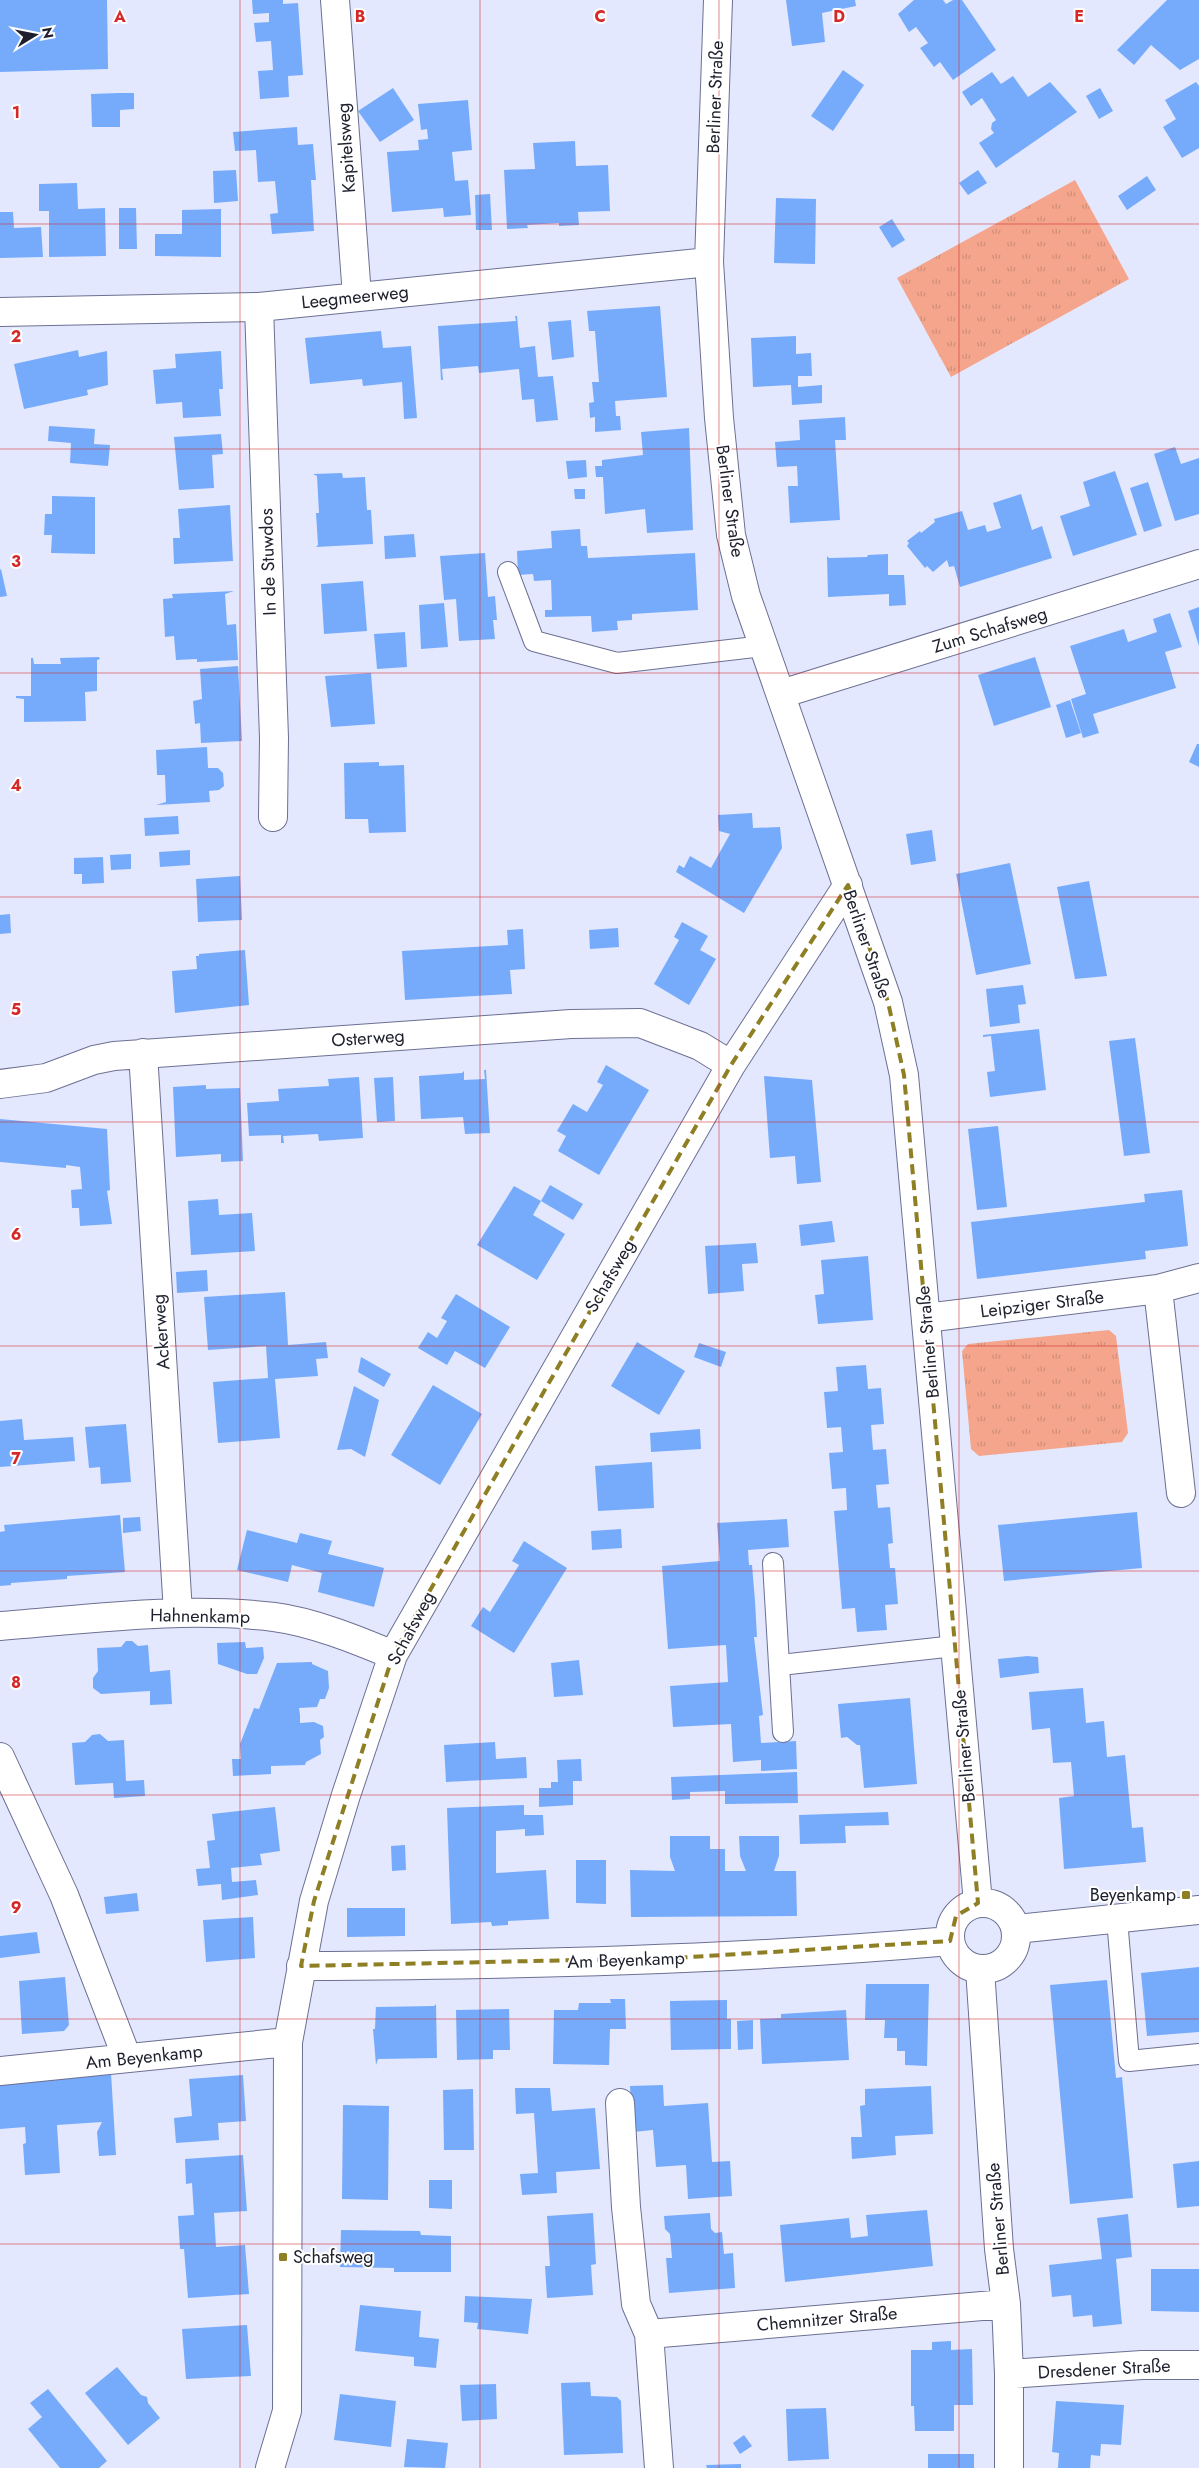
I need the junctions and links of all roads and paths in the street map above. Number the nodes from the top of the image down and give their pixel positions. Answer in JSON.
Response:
{"nodes":[{"id":1,"x":335,"y":0,"type":"edge"},
{"id":2,"x":718,"y":0,"type":"edge"},
{"id":3,"x":709,"y":262,"type":"junction"},
{"id":4,"x":357,"y":296,"type":"junction"},
{"id":5,"x":258,"y":307,"type":"junction"},
{"id":6,"x":0,"y":312,"type":"edge"},
{"id":7,"x":1199,"y":564,"type":"edge"},
{"id":8,"x":508,"y":572,"type":"dead end"},
{"id":9,"x":764,"y":646,"type":"junction"},
{"id":10,"x":781,"y":694,"type":"junction"},
{"id":11,"x":273,"y":817,"type":"dead end"},
{"id":12,"x":848,"y":885,"type":"junction"},
{"id":13,"x":143,"y":1053,"type":"junction"},
{"id":14,"x":731,"y":1065,"type":"junction"},
{"id":15,"x":0,"y":1084,"type":"edge"},
{"id":16,"x":1199,"y":1278,"type":"edge"},
{"id":17,"x":1158,"y":1289,"type":"junction"},
{"id":18,"x":926,"y":1318,"type":"junction"},
{"id":19,"x":1181,"y":1493,"type":"dead end"},
{"id":20,"x":773,"y":1563,"type":"dead end"},
{"id":21,"x":178,"y":1612,"type":"junction"},
{"id":22,"x":0,"y":1626,"type":"edge"},
{"id":23,"x":955,"y":1646,"type":"junction"},
{"id":24,"x":393,"y":1655,"type":"junction"},
{"id":25,"x":780,"y":1665,"type":"junction"},
{"id":26,"x":783,"y":1732,"type":"dead end"},
{"id":27,"x":0,"y":1757,"type":"edge"},
{"id":28,"x":978,"y":1902,"type":"junction"},
{"id":29,"x":1199,"y":1910,"type":"edge"},
{"id":30,"x":1117,"y":1919,"type":"junction"},
{"id":31,"x":1016,"y":1929,"type":"junction"},
{"id":32,"x":950,"y":1941,"type":"junction"},
{"id":33,"x":301,"y":1966,"type":"junction"},
{"id":34,"x":980,"y":1969,"type":"junction"},
{"id":35,"x":288,"y":2042,"type":"junction"},
{"id":36,"x":1199,"y":2054,"type":"edge"},
{"id":37,"x":127,"y":2058,"type":"junction"},
{"id":38,"x":0,"y":2071,"type":"edge"},
{"id":39,"x":620,"y":2103,"type":"dead end"},
{"id":40,"x":1006,"y":2304,"type":"junction"},
{"id":41,"x":649,"y":2334,"type":"junction"},
{"id":42,"x":1199,"y":2365,"type":"edge"},
{"id":43,"x":1009,"y":2374,"type":"junction"},
{"id":44,"x":270,"y":2468,"type":"edge"},
{"id":45,"x":659,"y":2468,"type":"edge"},
{"id":46,"x":1009,"y":2468,"type":"edge"}],
"edges":[{"from":1,"to":4,"type":"street","name":"Kapitelsweg"},
{"from":2,"to":3,"type":"street","name":"Berliner Straße"},
{"from":3,"to":4,"type":"street","name":"Leegmeerweg"},
{"from":3,"to":9,"type":"street","name":"Berliner Straße"},
{"from":4,"to":5,"type":"street","name":"Leegmeerweg"},
{"from":5,"to":6,"type":"street","name":"Leegmeerweg"},
{"from":5,"to":11,"type":"street","name":"In de Stuwdos"},
{"from":7,"to":10,"type":"street","name":"Zum Schafsweg"},
{"from":8,"to":9,"type":"lane"},
{"from":9,"to":10,"type":"street","name":"Berliner Straße"},
{"from":10,"to":12,"type":"street","name":"Berliner Straße"},
{"from":12,"to":14,"type":"street","name":"Schafsweg"},
{"from":12,"to":18,"type":"street","name":"Berliner Straße"},
{"from":13,"to":14,"type":"street","name":"Osterweg"},
{"from":13,"to":15,"type":"street","name":"Osterweg"},
{"from":13,"to":21,"type":"street","name":"Ackerweg"},
{"from":14,"to":24,"type":"street","name":"Schafsweg"},
{"from":16,"to":17,"type":"street","name":"Leipziger Straße"},
{"from":17,"to":18,"type":"street","name":"Leipziger Straße"},
{"from":17,"to":19,"type":"street"},
{"from":18,"to":23,"type":"street","name":"Berliner Straße"},
{"from":20,"to":25,"type":"lane"},
{"from":21,"to":22,"type":"street","name":"Hahnenkamp"},
{"from":21,"to":24,"type":"street","name":"Hahnenkamp"},
{"from":23,"to":25,"type":"lane"},
{"from":23,"to":28,"type":"street","name":"Berliner Straße"},
{"from":24,"to":33,"type":"street","name":"Schafsweg"},
{"from":25,"to":26,"type":"lane"},
{"from":27,"to":37,"type":"street"},
{"from":28,"to":31,"type":"street"},
{"from":28,"to":32,"type":"street"},
{"from":29,"to":30,"type":"street"},
{"from":30,"to":31,"type":"street"},
{"from":30,"to":36,"type":"lane"},
{"from":31,"to":34,"type":"street"},
{"from":32,"to":33,"type":"street","name":"Am Beyenkamp"},
{"from":32,"to":34,"type":"street"},
{"from":33,"to":35,"type":"street","name":"Schafsweg"},
{"from":34,"to":40,"type":"street","name":"Berliner Straße"},
{"from":35,"to":37,"type":"street","name":"Am Beyenkamp"},
{"from":35,"to":44,"type":"street","name":"Schafsweg"},
{"from":37,"to":38,"type":"street","name":"Am Beyenkamp"},
{"from":39,"to":41,"type":"street"},
{"from":40,"to":41,"type":"street","name":"Chemnitzer Straße"},
{"from":40,"to":43,"type":"street","name":"Berliner Straße"},
{"from":41,"to":45,"type":"street"},
{"from":42,"to":43,"type":"street","name":"Dresdener Straße"},
{"from":43,"to":46,"type":"street","name":"Berliner Straße"}]}
